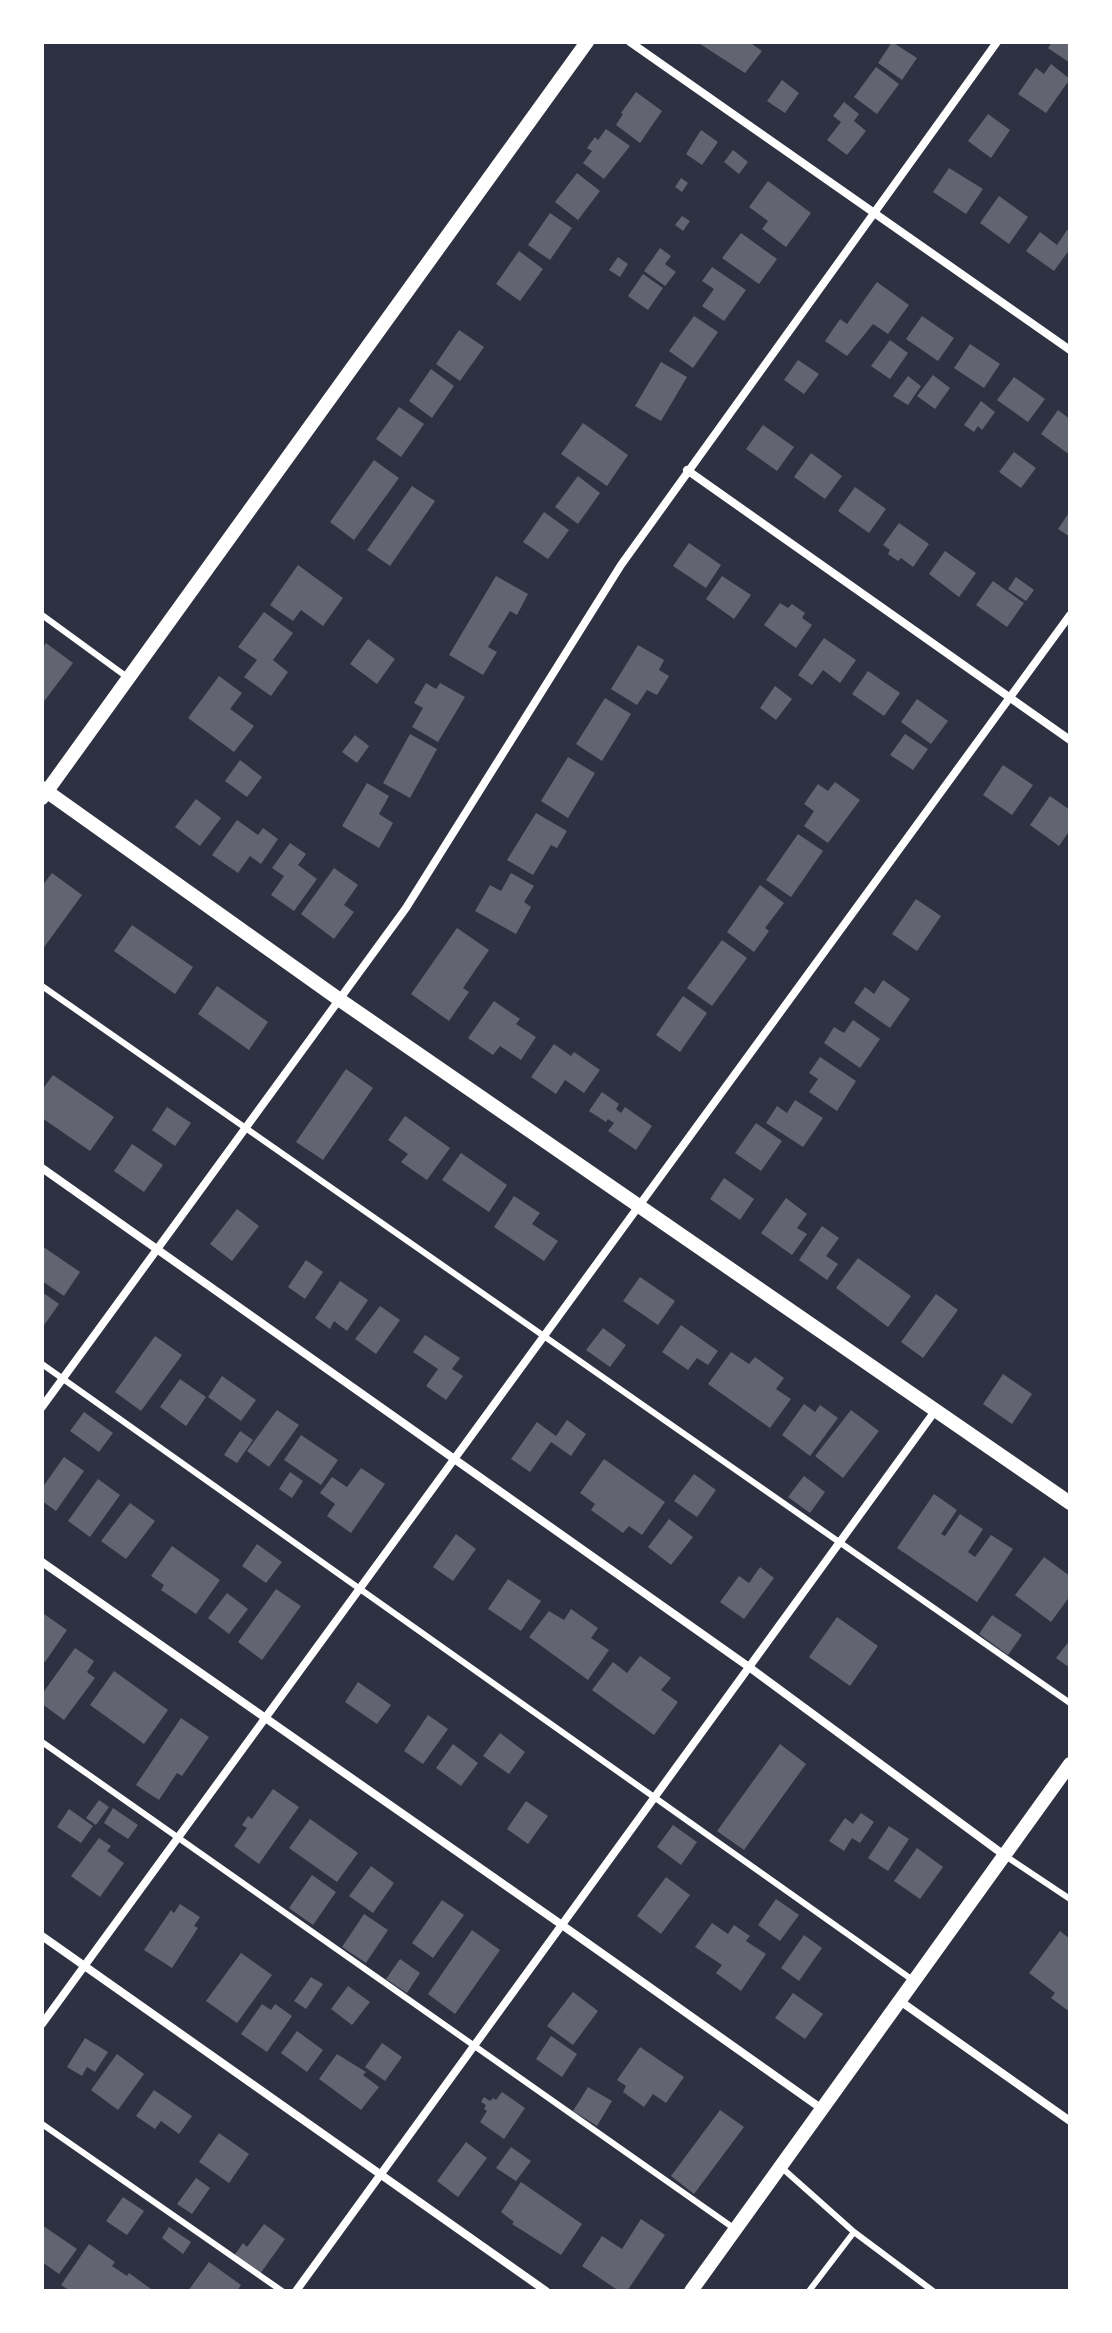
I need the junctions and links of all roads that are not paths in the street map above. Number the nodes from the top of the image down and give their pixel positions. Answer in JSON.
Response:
{"nodes":[{"id":1,"x":587,"y":42,"type":"edge"},
{"id":2,"x":630,"y":42,"type":"edge"},
{"id":3,"x":997,"y":42,"type":"edge"},
{"id":4,"x":875,"y":213,"type":"junction"},
{"id":5,"x":1070,"y":350,"type":"edge"},
{"id":6,"x":687,"y":470,"type":"junction"},
{"id":7,"x":42,"y":615,"type":"edge"},
{"id":8,"x":1070,"y":615,"type":"edge"},
{"id":9,"x":128,"y":678,"type":"junction"},
{"id":10,"x":1010,"y":698,"type":"junction"},
{"id":11,"x":1070,"y":740,"type":"edge"},
{"id":12,"x":44,"y":792,"type":"edge"},
{"id":13,"x":42,"y":986,"type":"edge"},
{"id":14,"x":340,"y":1000,"type":"junction"},
{"id":15,"x":247,"y":1129,"type":"junction"},
{"id":16,"x":42,"y":1168,"type":"edge"},
{"id":17,"x":640,"y":1205,"type":"junction"},
{"id":18,"x":159,"y":1248,"type":"junction"},
{"id":19,"x":544,"y":1336,"type":"junction"},
{"id":20,"x":42,"y":1364,"type":"edge"},
{"id":21,"x":63,"y":1379,"type":"junction"},
{"id":22,"x":42,"y":1407,"type":"edge"},
{"id":23,"x":935,"y":1411,"type":"junction"},
{"id":24,"x":454,"y":1458,"type":"junction"},
{"id":25,"x":1070,"y":1503,"type":"edge"},
{"id":26,"x":840,"y":1542,"type":"junction"},
{"id":27,"x":42,"y":1562,"type":"edge"},
{"id":28,"x":359,"y":1589,"type":"junction"},
{"id":29,"x":749,"y":1667,"type":"junction"},
{"id":30,"x":1070,"y":1703,"type":"edge"},
{"id":31,"x":265,"y":1717,"type":"junction"},
{"id":32,"x":42,"y":1742,"type":"edge"},
{"id":33,"x":1070,"y":1764,"type":"edge"},
{"id":34,"x":654,"y":1798,"type":"junction"},
{"id":35,"x":177,"y":1837,"type":"junction"},
{"id":36,"x":1004,"y":1855,"type":"junction"},
{"id":37,"x":1070,"y":1899,"type":"edge"},
{"id":38,"x":562,"y":1925,"type":"junction"},
{"id":39,"x":42,"y":1936,"type":"edge"},
{"id":40,"x":84,"y":1965,"type":"junction"},
{"id":41,"x":914,"y":1981,"type":"junction"},
{"id":42,"x":900,"y":2001,"type":"junction"},
{"id":43,"x":42,"y":2024,"type":"edge"},
{"id":44,"x":474,"y":2046,"type":"junction"},
{"id":45,"x":822,"y":2109,"type":"junction"},
{"id":46,"x":1070,"y":2121,"type":"edge"},
{"id":47,"x":42,"y":2124,"type":"edge"},
{"id":48,"x":781,"y":2167,"type":"junction"},
{"id":49,"x":381,"y":2174,"type":"junction"},
{"id":50,"x":735,"y":2229,"type":"junction"},
{"id":51,"x":854,"y":2232,"type":"junction"},
{"id":52,"x":282,"y":2291,"type":"edge"},
{"id":53,"x":296,"y":2291,"type":"edge"},
{"id":54,"x":546,"y":2291,"type":"edge"},
{"id":55,"x":691,"y":2291,"type":"edge"},
{"id":56,"x":809,"y":2291,"type":"edge"},
{"id":57,"x":933,"y":2291,"type":"edge"}],
"edges":[{"from":1,"to":9,"type":"street"},
{"from":2,"to":4,"type":"street"},
{"from":3,"to":4,"type":"street"},
{"from":4,"to":5,"type":"street"},
{"from":4,"to":6,"type":"street"},
{"from":6,"to":10,"type":"street"},
{"from":6,"to":14,"type":"street"},
{"from":7,"to":9,"type":"lane"},
{"from":8,"to":10,"type":"street"},
{"from":9,"to":12,"type":"street"},
{"from":10,"to":11,"type":"street"},
{"from":10,"to":17,"type":"street"},
{"from":12,"to":14,"type":"street"},
{"from":13,"to":15,"type":"lane"},
{"from":14,"to":15,"type":"street"},
{"from":14,"to":17,"type":"street"},
{"from":15,"to":18,"type":"street"},
{"from":15,"to":19,"type":"lane"},
{"from":16,"to":18,"type":"street"},
{"from":17,"to":19,"type":"street"},
{"from":17,"to":23,"type":"street"},
{"from":18,"to":21,"type":"street"},
{"from":18,"to":24,"type":"street"},
{"from":19,"to":24,"type":"street"},
{"from":19,"to":26,"type":"lane"},
{"from":20,"to":21,"type":"lane"},
{"from":21,"to":22,"type":"street"},
{"from":21,"to":28,"type":"lane"},
{"from":23,"to":25,"type":"street"},
{"from":23,"to":26,"type":"street"},
{"from":24,"to":28,"type":"street"},
{"from":24,"to":29,"type":"street"},
{"from":26,"to":29,"type":"street"},
{"from":26,"to":30,"type":"lane"},
{"from":27,"to":31,"type":"street"},
{"from":28,"to":31,"type":"street"},
{"from":28,"to":34,"type":"lane"},
{"from":29,"to":34,"type":"street"},
{"from":29,"to":36,"type":"street"},
{"from":31,"to":35,"type":"street"},
{"from":31,"to":38,"type":"street"},
{"from":32,"to":35,"type":"lane"},
{"from":33,"to":36,"type":"street"},
{"from":34,"to":38,"type":"street"},
{"from":34,"to":41,"type":"lane"},
{"from":35,"to":40,"type":"street"},
{"from":35,"to":44,"type":"lane"},
{"from":36,"to":37,"type":"lane"},
{"from":36,"to":41,"type":"street"},
{"from":38,"to":44,"type":"street"},
{"from":38,"to":45,"type":"street"},
{"from":39,"to":40,"type":"street"},
{"from":40,"to":43,"type":"street"},
{"from":40,"to":49,"type":"street"},
{"from":41,"to":42,"type":"street"},
{"from":42,"to":45,"type":"street"},
{"from":42,"to":46,"type":"street"},
{"from":44,"to":49,"type":"street"},
{"from":44,"to":50,"type":"lane"},
{"from":45,"to":48,"type":"street"},
{"from":47,"to":52,"type":"lane"},
{"from":48,"to":50,"type":"street"},
{"from":48,"to":51,"type":"lane"},
{"from":49,"to":53,"type":"street"},
{"from":49,"to":54,"type":"street"},
{"from":50,"to":55,"type":"street"},
{"from":51,"to":56,"type":"lane"},
{"from":51,"to":57,"type":"lane"}]}
